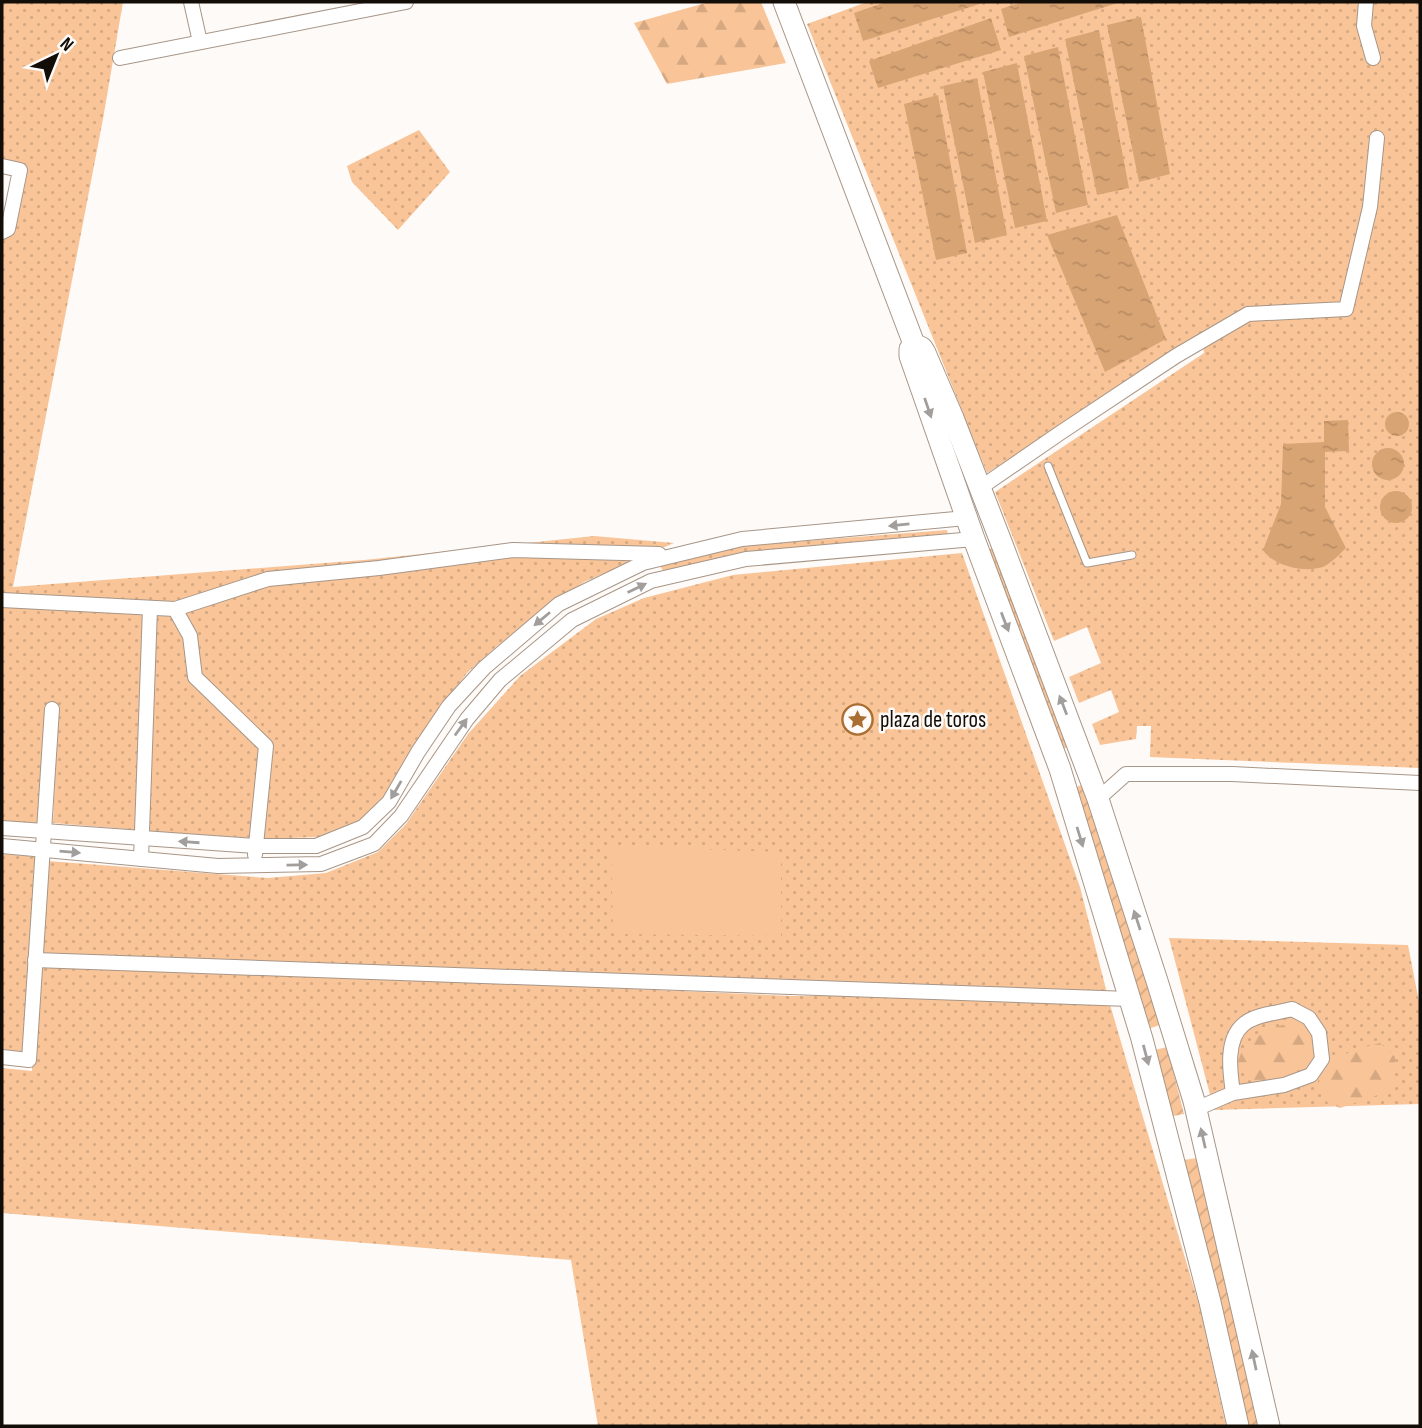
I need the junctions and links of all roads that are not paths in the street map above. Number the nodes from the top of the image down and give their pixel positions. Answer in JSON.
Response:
{"nodes":[{"id":1,"x":191,"y":2,"type":"edge"},
{"id":2,"x":406,"y":2,"type":"edge"},
{"id":3,"x":783,"y":2,"type":"edge"},
{"id":4,"x":1366,"y":2,"type":"edge"},
{"id":5,"x":333,"y":9,"type":"edge"},
{"id":6,"x":200,"y":42,"type":"junction"},
{"id":7,"x":120,"y":58,"type":"dead end"},
{"id":8,"x":1373,"y":58,"type":"dead end"},
{"id":9,"x":1377,"y":138,"type":"dead end"},
{"id":10,"x":2,"y":166,"type":"edge"},
{"id":11,"x":2,"y":232,"type":"edge"},
{"id":12,"x":914,"y":344,"type":"junction"},
{"id":13,"x":1048,"y":466,"type":"dead end"},
{"id":14,"x":980,"y":488,"type":"junction"},
{"id":15,"x":967,"y":518,"type":"junction"},
{"id":16,"x":974,"y":539,"type":"junction"},
{"id":17,"x":674,"y":555,"type":"junction"},
{"id":18,"x":1132,"y":555,"type":"dead end"},
{"id":19,"x":2,"y":600,"type":"edge"},
{"id":20,"x":150,"y":608,"type":"junction"},
{"id":21,"x":175,"y":609,"type":"junction"},
{"id":22,"x":52,"y":709,"type":"dead end"},
{"id":23,"x":1420,"y":783,"type":"edge"},
{"id":24,"x":1098,"y":799,"type":"junction"},
{"id":25,"x":2,"y":828,"type":"edge"},
{"id":26,"x":44,"y":831,"type":"junction"},
{"id":27,"x":142,"y":838,"type":"junction"},
{"id":28,"x":2,"y":846,"type":"edge"},
{"id":29,"x":255,"y":846,"type":"junction"},
{"id":30,"x":43,"y":849,"type":"junction"},
{"id":31,"x":141,"y":859,"type":"junction"},
{"id":32,"x":255,"y":865,"type":"junction"},
{"id":33,"x":35,"y":960,"type":"junction"},
{"id":34,"x":1130,"y":999,"type":"junction"},
{"id":35,"x":2,"y":1057,"type":"edge"},
{"id":36,"x":1233,"y":1093,"type":"junction"},
{"id":37,"x":1196,"y":1109,"type":"junction"},
{"id":38,"x":1238,"y":1426,"type":"edge"},
{"id":39,"x":1269,"y":1426,"type":"edge"}],
"edges":[{"from":1,"to":6,"type":"street"},
{"from":2,"to":5,"type":"street"},
{"from":3,"to":12,"type":"main road"},
{"from":4,"to":8,"type":"street"},
{"from":5,"to":6,"type":"street"},
{"from":6,"to":7,"type":"street"},
{"from":9,"to":14,"type":"street"},
{"from":10,"to":11,"type":"street"},
{"from":12,"to":14,"type":"main road"},
{"from":12,"to":15,"type":"main road","one_way":true},
{"from":13,"to":18,"type":"lane"},
{"from":24,"to":14,"type":"main road","one_way":true},
{"from":15,"to":16,"type":"main road"},
{"from":15,"to":17,"type":"street","one_way":true},
{"from":32,"to":16,"type":"street","one_way":true},
{"from":16,"to":34,"type":"main road","one_way":true},
{"from":17,"to":21,"type":"street"},
{"from":17,"to":29,"type":"street","one_way":true},
{"from":19,"to":20,"type":"street"},
{"from":20,"to":21,"type":"street"},
{"from":20,"to":27,"type":"street"},
{"from":21,"to":29,"type":"street"},
{"from":22,"to":26,"type":"street"},
{"from":23,"to":24,"type":"street"},
{"from":37,"to":24,"type":"main road","one_way":true},
{"from":25,"to":26,"type":"street"},
{"from":26,"to":27,"type":"street"},
{"from":26,"to":30,"type":"street"},
{"from":29,"to":27,"type":"street","one_way":true},
{"from":27,"to":31,"type":"street"},
{"from":28,"to":30,"type":"street"},
{"from":29,"to":32,"type":"street"},
{"from":30,"to":31,"type":"street","one_way":true},
{"from":30,"to":33,"type":"street"},
{"from":31,"to":32,"type":"street"},
{"from":33,"to":34,"type":"street"},
{"from":33,"to":35,"type":"street"},
{"from":34,"to":38,"type":"main road","one_way":true},
{"from":36,"to":36,"type":"street"},
{"from":36,"to":37,"type":"street"},
{"from":39,"to":37,"type":"main road","one_way":true}]}
